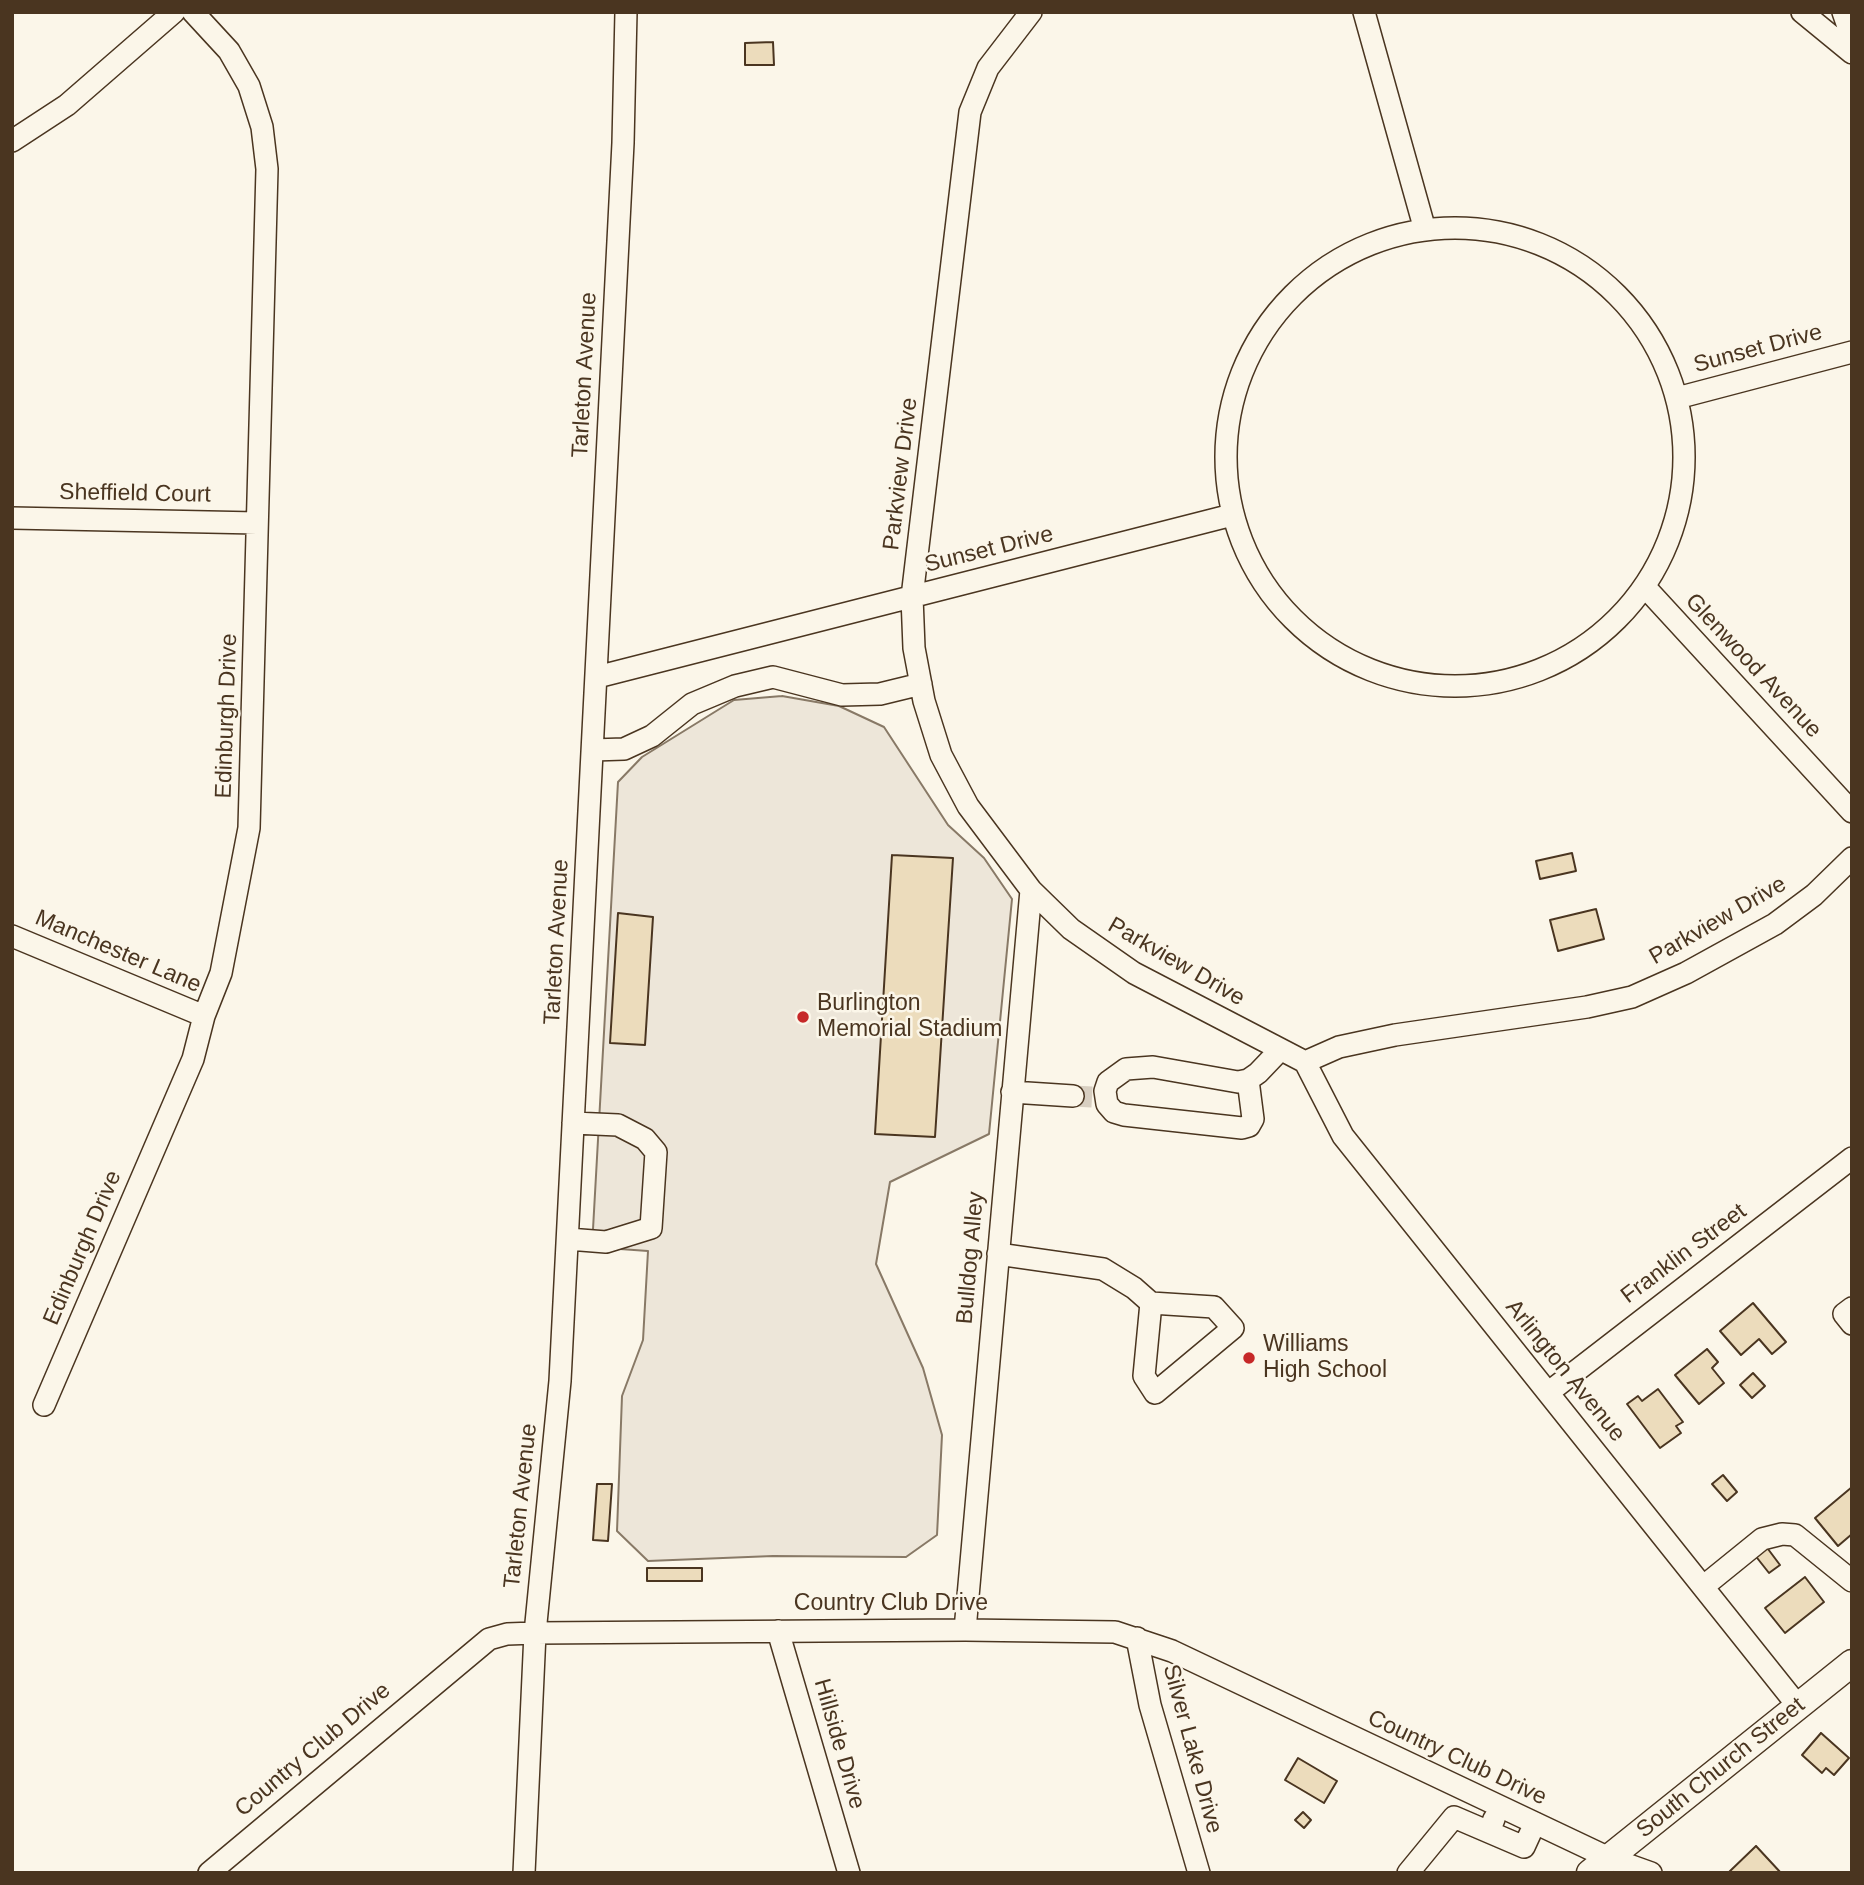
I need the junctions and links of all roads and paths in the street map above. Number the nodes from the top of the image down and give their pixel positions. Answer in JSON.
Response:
{"nodes":[{"id":1,"x":174,"y":12,"type":"edge"},
{"id":2,"x":193,"y":12,"type":"edge"},
{"id":3,"x":626,"y":12,"type":"edge"},
{"id":4,"x":1031,"y":12,"type":"edge"},
{"id":5,"x":1364,"y":12,"type":"edge"},
{"id":6,"x":1802,"y":12,"type":"edge"},
{"id":7,"x":1843,"y":12,"type":"edge"},
{"id":8,"x":1852,"y":38,"type":"edge"},
{"id":9,"x":1852,"y":53,"type":"edge"},
{"id":10,"x":12,"y":141,"type":"edge"},
{"id":11,"x":1425,"y":230,"type":"junction"},
{"id":12,"x":1852,"y":352,"type":"edge"},
{"id":13,"x":1677,"y":398,"type":"junction"},
{"id":14,"x":1232,"y":515,"type":"junction"},
{"id":15,"x":12,"y":518,"type":"edge"},
{"id":16,"x":257,"y":523,"type":"junction"},
{"id":17,"x":1644,"y":587,"type":"junction"},
{"id":18,"x":912,"y":597,"type":"junction"},
{"id":19,"x":597,"y":677,"type":"junction"},
{"id":20,"x":921,"y":684,"type":"junction"},
{"id":21,"x":593,"y":750,"type":"junction"},
{"id":22,"x":1852,"y":812,"type":"edge"},
{"id":23,"x":1852,"y":858,"type":"edge"},
{"id":24,"x":1031,"y":890,"type":"junction"},
{"id":25,"x":12,"y":936,"type":"edge"},
{"id":26,"x":204,"y":1016,"type":"junction"},
{"id":27,"x":1280,"y":1049,"type":"junction"},
{"id":28,"x":1305,"y":1062,"type":"junction"},
{"id":29,"x":1248,"y":1080,"type":"junction"},
{"id":30,"x":1012,"y":1092,"type":"junction"},
{"id":31,"x":1090,"y":1097,"type":"junction"},
{"id":32,"x":573,"y":1123,"type":"junction"},
{"id":33,"x":1852,"y":1158,"type":"edge"},
{"id":34,"x":568,"y":1239,"type":"junction"},
{"id":35,"x":998,"y":1254,"type":"junction"},
{"id":36,"x":1152,"y":1303,"type":"junction"},
{"id":37,"x":1852,"y":1308,"type":"edge"},
{"id":38,"x":1852,"y":1325,"type":"edge"},
{"id":39,"x":1549,"y":1392,"type":"junction"},
{"id":40,"x":44,"y":1405,"type":"dead end"},
{"id":41,"x":1852,"y":1581,"type":"edge"},
{"id":42,"x":1704,"y":1586,"type":"junction"},
{"id":43,"x":965,"y":1630,"type":"junction"},
{"id":44,"x":778,"y":1631,"type":"junction"},
{"id":45,"x":535,"y":1633,"type":"junction"},
{"id":46,"x":1137,"y":1639,"type":"junction"},
{"id":47,"x":1852,"y":1663,"type":"edge"},
{"id":48,"x":1798,"y":1706,"type":"junction"},
{"id":49,"x":1466,"y":1791,"type":"junction"},
{"id":50,"x":1499,"y":1807,"type":"junction"},
{"id":51,"x":1454,"y":1816,"type":"junction"},
{"id":52,"x":1535,"y":1823,"type":"junction"},
{"id":53,"x":1489,"y":1832,"type":"junction"},
{"id":54,"x":1600,"y":1865,"type":"edge"},
{"id":55,"x":209,"y":1873,"type":"edge"},
{"id":56,"x":524,"y":1873,"type":"edge"},
{"id":57,"x":849,"y":1873,"type":"edge"},
{"id":58,"x":1199,"y":1873,"type":"edge"},
{"id":59,"x":1408,"y":1873,"type":"edge"},
{"id":60,"x":1651,"y":1873,"type":"edge"}],
"edges":[{"from":1,"to":10,"type":"street"},
{"from":2,"to":16,"type":"street","name":"Edinburgh Drive"},
{"from":3,"to":19,"type":"street","name":"Tarleton Avenue"},
{"from":4,"to":18,"type":"street","name":"Parkview Drive"},
{"from":5,"to":11,"type":"street"},
{"from":6,"to":9,"type":"street"},
{"from":7,"to":8,"type":"street"},
{"from":11,"to":13,"type":"street"},
{"from":11,"to":14,"type":"street"},
{"from":12,"to":13,"type":"street","name":"Sunset Drive"},
{"from":13,"to":17,"type":"street"},
{"from":14,"to":17,"type":"street"},
{"from":14,"to":18,"type":"street","name":"Sunset Drive"},
{"from":15,"to":16,"type":"street","name":"Sheffield Court"},
{"from":16,"to":26,"type":"street","name":"Edinburgh Drive"},
{"from":17,"to":22,"type":"street","name":"Glenwood Avenue"},
{"from":18,"to":19,"type":"street","name":"Sunset Drive"},
{"from":18,"to":20,"type":"street","name":"Parkview Drive"},
{"from":19,"to":21,"type":"street","name":"Tarleton Avenue"},
{"from":20,"to":21,"type":"street"},
{"from":20,"to":24,"type":"street","name":"Parkview Drive"},
{"from":21,"to":32,"type":"street","name":"Tarleton Avenue"},
{"from":23,"to":28,"type":"street","name":"Parkview Drive"},
{"from":24,"to":27,"type":"street","name":"Parkview Drive"},
{"from":24,"to":30,"type":"street","name":"Bulldog Alley"},
{"from":25,"to":26,"type":"street","name":"Manchester Lane"},
{"from":26,"to":40,"type":"street","name":"Edinburgh Drive"},
{"from":27,"to":28,"type":"street","name":"Parkview Drive"},
{"from":27,"to":29,"type":"street"},
{"from":28,"to":39,"type":"street","name":"Arlington Avenue"},
{"from":29,"to":31,"type":"street"},
{"from":29,"to":31,"type":"street"},
{"from":30,"to":31,"type":"street"},
{"from":30,"to":35,"type":"street","name":"Bulldog Alley"},
{"from":32,"to":34,"type":"street","name":"Tarleton Avenue"},
{"from":32,"to":34,"type":"street"},
{"from":33,"to":39,"type":"street","name":"Franklin Street"},
{"from":34,"to":45,"type":"street","name":"Tarleton Avenue"},
{"from":35,"to":36,"type":"street"},
{"from":35,"to":43,"type":"street","name":"Bulldog Alley"},
{"from":36,"to":36,"type":"street"},
{"from":37,"to":38,"type":"street"},
{"from":39,"to":42,"type":"street","name":"Arlington Avenue"},
{"from":41,"to":42,"type":"street"},
{"from":42,"to":48,"type":"street","name":"Arlington Avenue"},
{"from":43,"to":44,"type":"street","name":"Country Club Drive"},
{"from":43,"to":46,"type":"street","name":"Country Club Drive"},
{"from":44,"to":45,"type":"street","name":"Country Club Drive"},
{"from":44,"to":57,"type":"street","name":"Hillside Drive"},
{"from":45,"to":55,"type":"street","name":"Country Club Drive"},
{"from":45,"to":56,"type":"street","name":"Tarleton Avenue"},
{"from":46,"to":49,"type":"street","name":"Country Club Drive"},
{"from":46,"to":58,"type":"street","name":"Silver Lake Drive"},
{"from":47,"to":48,"type":"main road","name":"South Church Street"},
{"from":48,"to":54,"type":"main road","name":"South Church Street"},
{"from":49,"to":50,"type":"street","name":"Country Club Drive"},
{"from":49,"to":51,"type":"street"},
{"from":50,"to":52,"type":"street","name":"Country Club Drive"},
{"from":50,"to":53,"type":"street"},
{"from":51,"to":53,"type":"street"},
{"from":51,"to":59,"type":"street"},
{"from":52,"to":53,"type":"street"},
{"from":52,"to":54,"type":"street","name":"Country Club Drive"},
{"from":54,"to":60,"type":"street","name":"Country Club Drive"}]}
